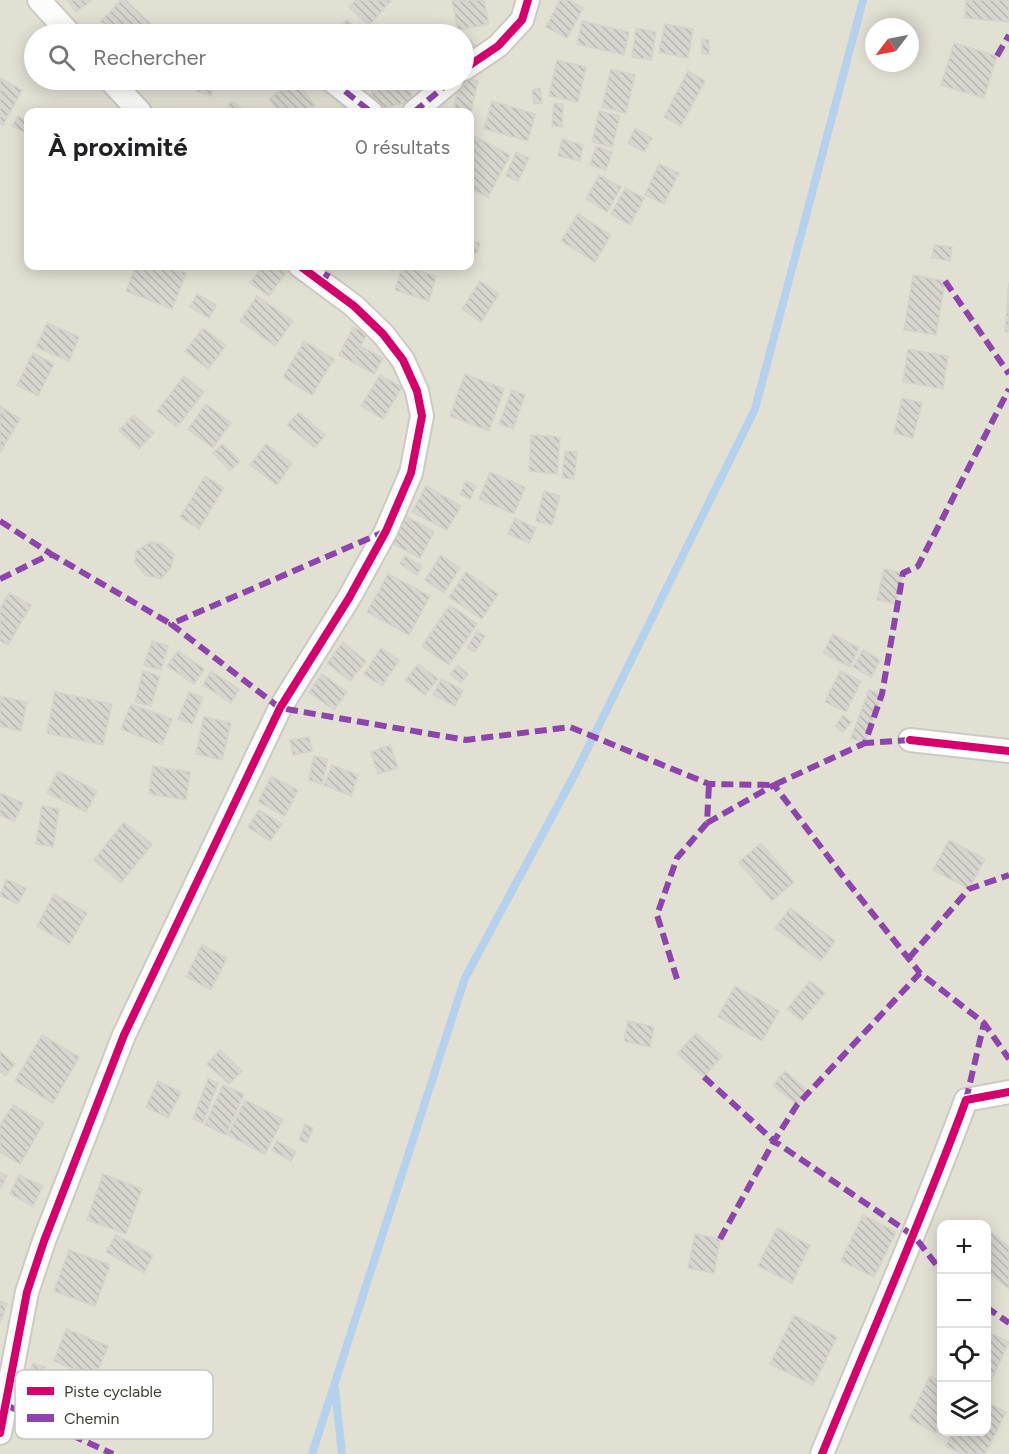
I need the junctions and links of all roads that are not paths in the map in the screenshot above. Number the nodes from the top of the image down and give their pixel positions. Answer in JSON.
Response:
{"nodes":[{"id":1,"x":39,"y":0,"type":"edge"},
{"id":2,"x":528,"y":0,"type":"edge"},
{"id":3,"x":61,"y":24,"type":"edge"},
{"id":4,"x":474,"y":62,"type":"edge"},
{"id":5,"x":119,"y":90,"type":"edge"},
{"id":6,"x":344,"y":90,"type":"edge"},
{"id":7,"x":440,"y":90,"type":"edge"},
{"id":8,"x":136,"y":108,"type":"edge"},
{"id":9,"x":366,"y":108,"type":"edge"},
{"id":10,"x":420,"y":108,"type":"edge"},
{"id":11,"x":327,"y":274,"type":"edge"},
{"id":12,"x":910,"y":740,"type":"dead end"},
{"id":13,"x":1009,"y":751,"type":"edge"},
{"id":14,"x":1009,"y":1092,"type":"edge"},
{"id":15,"x":0,"y":1433,"type":"edge"},
{"id":16,"x":822,"y":1454,"type":"edge"}],
"edges":[{"from":1,"to":3,"type":"street"},
{"from":2,"to":4,"type":"street"},
{"from":5,"to":8,"type":"street"},
{"from":6,"to":9,"type":"street"},
{"from":7,"to":10,"type":"street"},
{"from":11,"to":15,"type":"street"},
{"from":12,"to":13,"type":"street"},
{"from":14,"to":16,"type":"street"}]}
